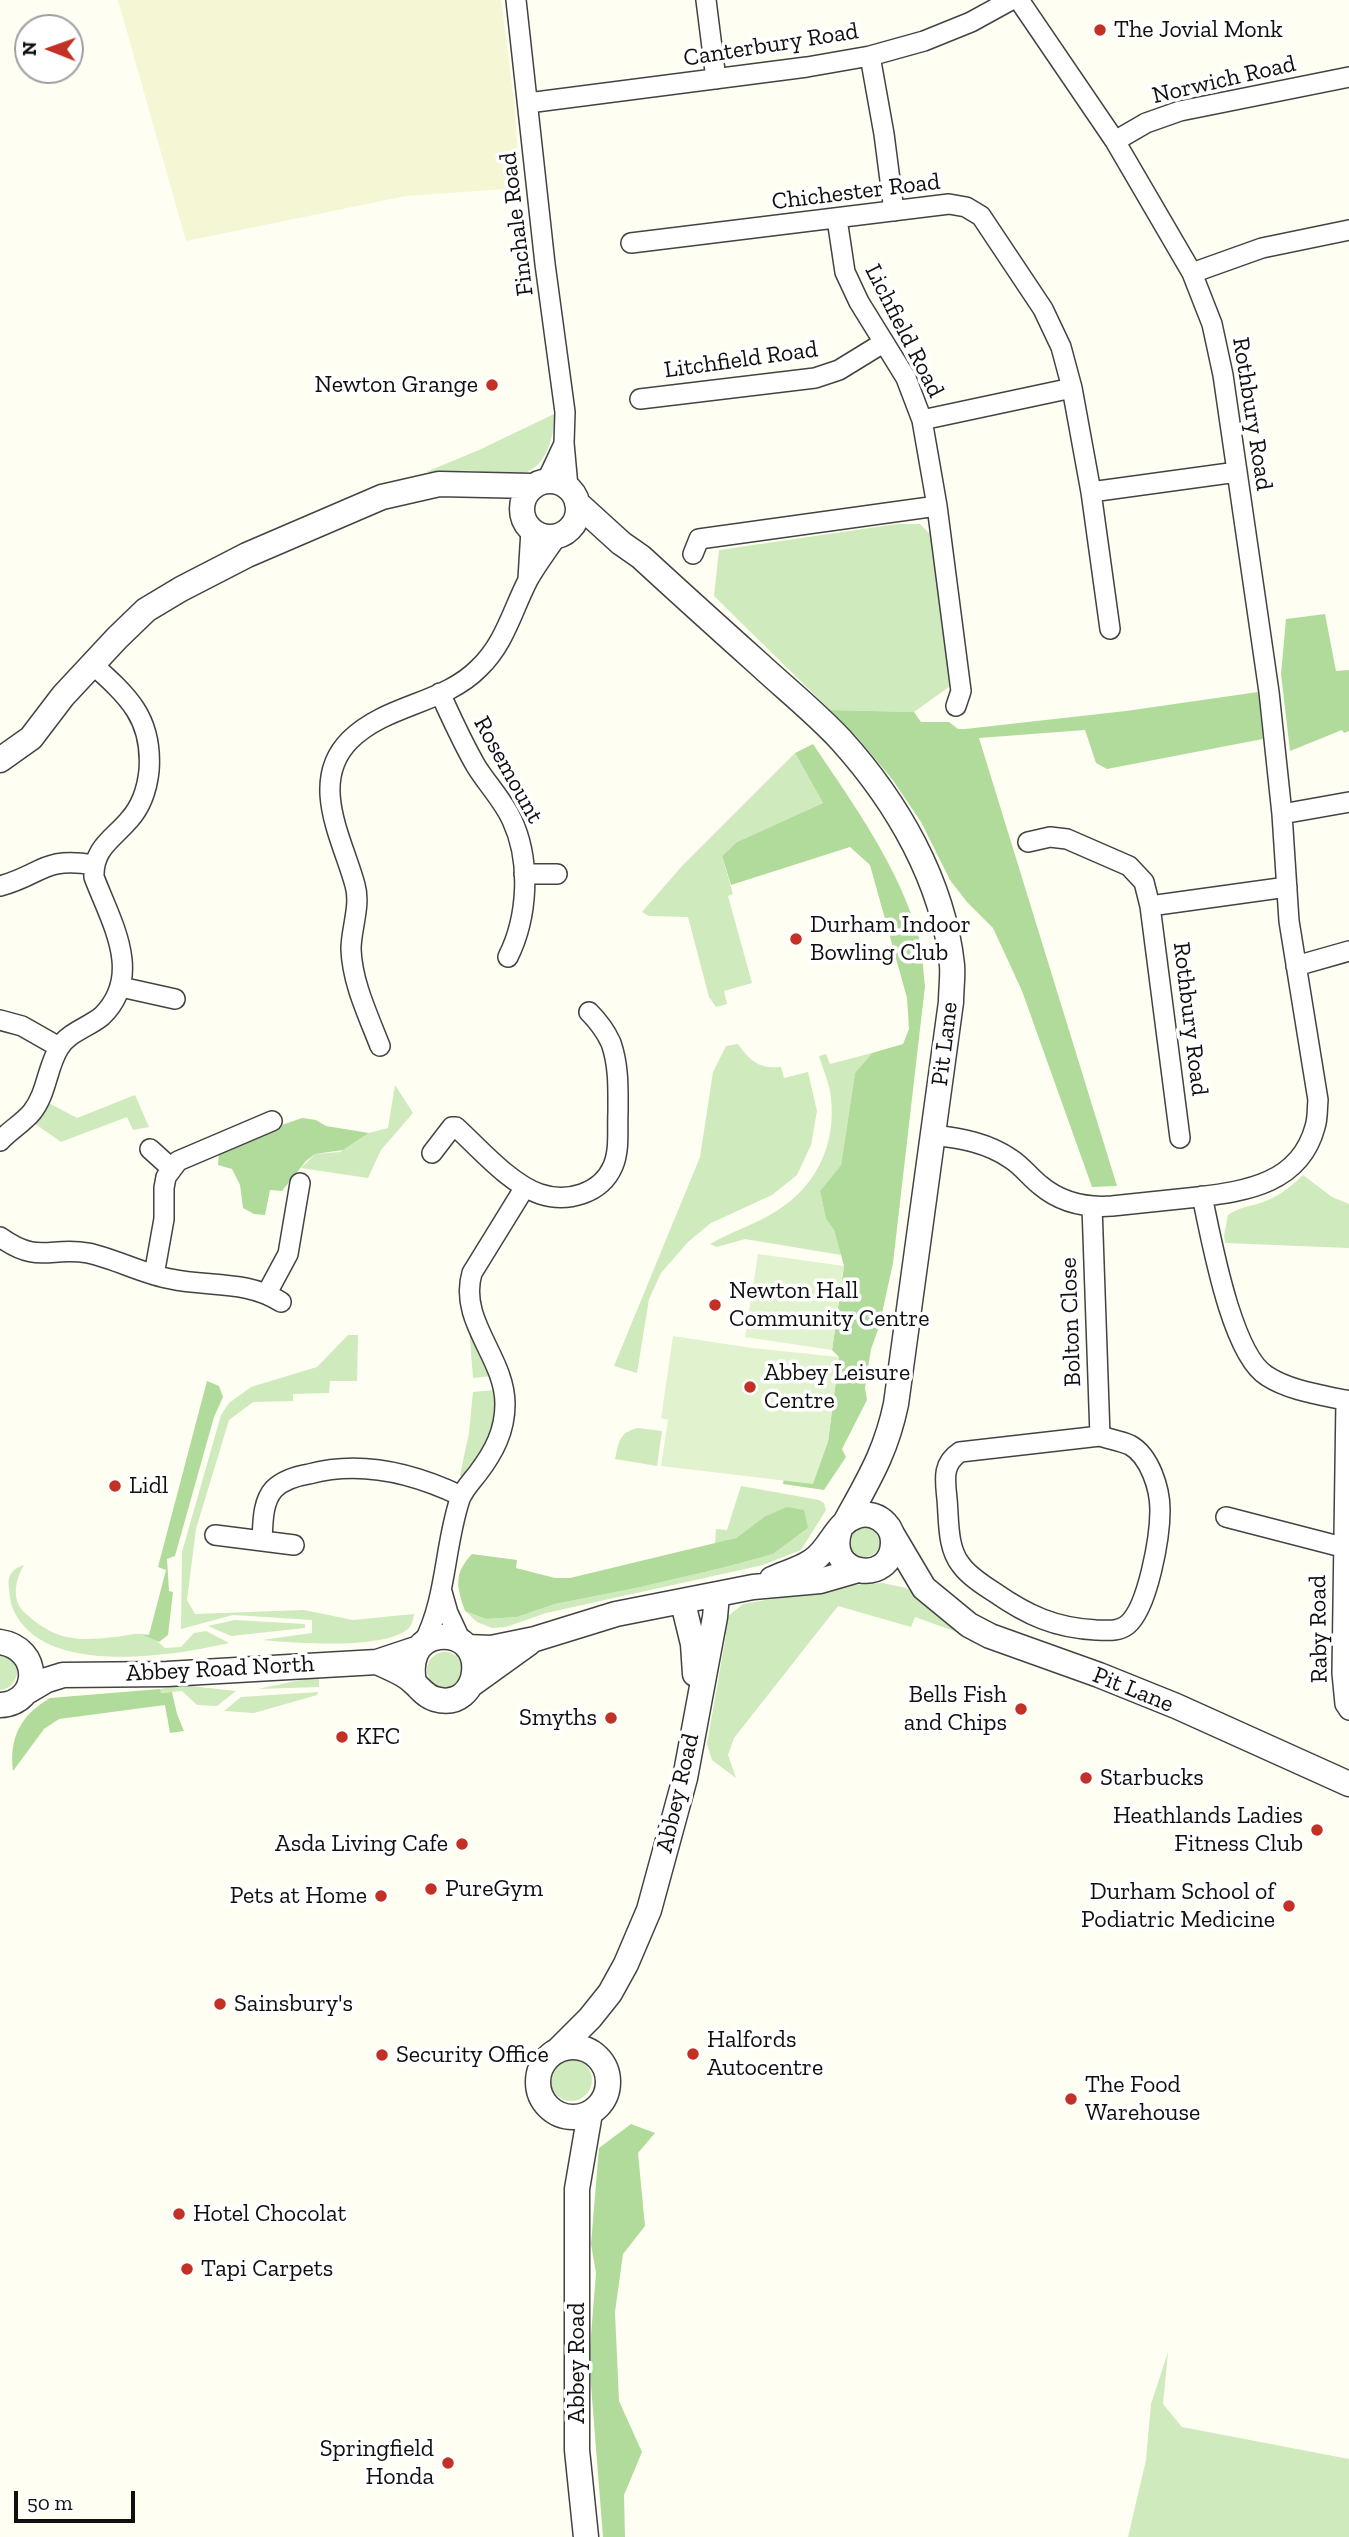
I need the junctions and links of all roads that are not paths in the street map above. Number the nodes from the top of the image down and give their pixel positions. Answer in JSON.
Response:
{"nodes":[{"id":1,"x":516,"y":0,"type":"edge"},
{"id":2,"x":706,"y":0,"type":"edge"},
{"id":3,"x":1011,"y":0,"type":"edge"},
{"id":4,"x":1019,"y":0,"type":"edge"},
{"id":5,"x":870,"y":56,"type":"junction"},
{"id":6,"x":1349,"y":76,"type":"edge"},
{"id":7,"x":716,"y":79,"type":"junction"},
{"id":8,"x":528,"y":103,"type":"junction"},
{"id":9,"x":1115,"y":141,"type":"junction"},
{"id":10,"x":894,"y":211,"type":"junction"},
{"id":11,"x":837,"y":219,"type":"junction"},
{"id":12,"x":1349,"y":230,"type":"edge"},
{"id":13,"x":631,"y":243,"type":"dead end"},
{"id":14,"x":1192,"y":272,"type":"junction"},
{"id":15,"x":883,"y":343,"type":"junction"},
{"id":16,"x":1072,"y":388,"type":"junction"},
{"id":17,"x":640,"y":399,"type":"dead end"},
{"id":18,"x":922,"y":419,"type":"junction"},
{"id":19,"x":1237,"y":472,"type":"junction"},
{"id":20,"x":478,"y":486,"type":"junction"},
{"id":21,"x":556,"y":489,"type":"junction"},
{"id":22,"x":1091,"y":492,"type":"junction"},
{"id":23,"x":937,"y":506,"type":"junction"},
{"id":24,"x":527,"y":524,"type":"junction"},
{"id":25,"x":561,"y":534,"type":"junction"},
{"id":26,"x":621,"y":543,"type":"junction"},
{"id":27,"x":693,"y":554,"type":"dead end"},
{"id":28,"x":528,"y":580,"type":"junction"},
{"id":29,"x":1110,"y":629,"type":"dead end"},
{"id":30,"x":91,"y":663,"type":"junction"},
{"id":31,"x":440,"y":692,"type":"junction"},
{"id":32,"x":956,"y":706,"type":"dead end"},
{"id":33,"x":1,"y":759,"type":"edge"},
{"id":34,"x":1349,"y":802,"type":"edge"},
{"id":35,"x":1282,"y":814,"type":"junction"},
{"id":36,"x":1028,"y":842,"type":"dead end"},
{"id":37,"x":94,"y":865,"type":"junction"},
{"id":38,"x":524,"y":874,"type":"junction"},
{"id":39,"x":557,"y":874,"type":"dead end"},
{"id":40,"x":1287,"y":887,"type":"junction"},
{"id":41,"x":1,"y":888,"type":"edge"},
{"id":42,"x":1150,"y":906,"type":"junction"},
{"id":43,"x":1349,"y":951,"type":"edge"},
{"id":44,"x":508,"y":957,"type":"dead end"},
{"id":45,"x":1296,"y":966,"type":"junction"},
{"id":46,"x":121,"y":988,"type":"junction"},
{"id":47,"x":175,"y":999,"type":"dead end"},
{"id":48,"x":599,"y":1016,"type":"dead end"},
{"id":49,"x":0,"y":1020,"type":"edge"},
{"id":50,"x":380,"y":1046,"type":"dead end"},
{"id":51,"x":59,"y":1047,"type":"junction"},
{"id":52,"x":272,"y":1121,"type":"dead end"},
{"id":53,"x":933,"y":1135,"type":"junction"},
{"id":54,"x":1180,"y":1139,"type":"dead end"},
{"id":55,"x":0,"y":1141,"type":"edge"},
{"id":56,"x":150,"y":1149,"type":"dead end"},
{"id":57,"x":432,"y":1153,"type":"dead end"},
{"id":58,"x":171,"y":1168,"type":"junction"},
{"id":59,"x":300,"y":1183,"type":"dead end"},
{"id":60,"x":525,"y":1187,"type":"junction"},
{"id":61,"x":1202,"y":1196,"type":"junction"},
{"id":62,"x":1092,"y":1206,"type":"junction"},
{"id":63,"x":0,"y":1237,"type":"edge"},
{"id":64,"x":154,"y":1275,"type":"junction"},
{"id":65,"x":1347,"y":1401,"type":"edge"},
{"id":66,"x":1100,"y":1436,"type":"junction"},
{"id":67,"x":880,"y":1459,"type":"junction"},
{"id":68,"x":461,"y":1496,"type":"junction"},
{"id":69,"x":1226,"y":1517,"type":"dead end"},
{"id":70,"x":843,"y":1525,"type":"junction"},
{"id":71,"x":890,"y":1529,"type":"junction"},
{"id":72,"x":215,"y":1535,"type":"dead end"},
{"id":73,"x":262,"y":1541,"type":"junction"},
{"id":74,"x":294,"y":1545,"type":"dead end"},
{"id":75,"x":1342,"y":1547,"type":"junction"},
{"id":76,"x":863,"y":1571,"type":"junction"},
{"id":77,"x":753,"y":1587,"type":"junction"},
{"id":78,"x":924,"y":1588,"type":"junction"},
{"id":79,"x":442,"y":1592,"type":"junction"},
{"id":80,"x":717,"y":1595,"type":"junction"},
{"id":81,"x":683,"y":1602,"type":"junction"},
{"id":82,"x":536,"y":1639,"type":"junction"},
{"id":83,"x":0,"y":1642,"type":"edge"},
{"id":84,"x":465,"y":1645,"type":"junction"},
{"id":85,"x":421,"y":1646,"type":"junction"},
{"id":86,"x":24,"y":1653,"type":"junction"},
{"id":87,"x":377,"y":1662,"type":"junction"},
{"id":88,"x":63,"y":1675,"type":"junction"},
{"id":89,"x":414,"y":1682,"type":"junction"},
{"id":90,"x":472,"y":1684,"type":"junction"},
{"id":91,"x":25,"y":1693,"type":"junction"},
{"id":92,"x":0,"y":1705,"type":"edge"},
{"id":93,"x":696,"y":1709,"type":"junction"},
{"id":94,"x":1349,"y":1710,"type":"edge"},
{"id":95,"x":1349,"y":1784,"type":"edge"},
{"id":96,"x":610,"y":1993,"type":"junction"},
{"id":97,"x":557,"y":2050,"type":"junction"},
{"id":98,"x":603,"y":2063,"type":"junction"},
{"id":99,"x":557,"y":2113,"type":"junction"},
{"id":100,"x":590,"y":2113,"type":"junction"},
{"id":101,"x":577,"y":2189,"type":"junction"},
{"id":102,"x":586,"y":2537,"type":"edge"}],
"edges":[{"from":1,"to":8,"type":"street","name":"Finchale Road"},
{"from":2,"to":7,"type":"street"},
{"from":3,"to":5,"type":"street","name":"Canterbury Road"},
{"from":4,"to":9,"type":"street","name":"Rothbury Road"},
{"from":5,"to":7,"type":"street","name":"Canterbury Road"},
{"from":5,"to":10,"type":"street"},
{"from":6,"to":9,"type":"street","name":"Norwich Road"},
{"from":7,"to":8,"type":"street","name":"Canterbury Road"},
{"from":8,"to":21,"type":"street","name":"Finchale Road"},
{"from":9,"to":14,"type":"street","name":"Rothbury Road"},
{"from":10,"to":11,"type":"street","name":"Chichester Road"},
{"from":10,"to":16,"type":"street","name":"Chichester Road"},
{"from":11,"to":13,"type":"street","name":"Chichester Road"},
{"from":11,"to":15,"type":"street","name":"Lichfield Road"},
{"from":12,"to":14,"type":"street"},
{"from":14,"to":19,"type":"street","name":"Rothbury Road"},
{"from":15,"to":17,"type":"street","name":"Litchfield Road"},
{"from":15,"to":18,"type":"street","name":"Lichfield Road"},
{"from":16,"to":18,"type":"street"},
{"from":16,"to":22,"type":"street","name":"Chichester Road"},
{"from":18,"to":23,"type":"street","name":"Lichfield Road"},
{"from":19,"to":22,"type":"street"},
{"from":19,"to":35,"type":"street","name":"Rothbury Road"},
{"from":20,"to":21,"type":"street"},
{"from":20,"to":24,"type":"street"},
{"from":20,"to":30,"type":"street"},
{"from":21,"to":24,"type":"street"},
{"from":21,"to":25,"type":"street"},
{"from":21,"to":26,"type":"street","name":"Pit Lane"},
{"from":22,"to":29,"type":"street","name":"Chichester Road"},
{"from":23,"to":27,"type":"street"},
{"from":23,"to":32,"type":"street","name":"Lichfield Road"},
{"from":24,"to":25,"type":"street"},
{"from":24,"to":28,"type":"street"},
{"from":25,"to":26,"type":"street"},
{"from":25,"to":28,"type":"street"},
{"from":26,"to":53,"type":"street","name":"Pit Lane"},
{"from":28,"to":31,"type":"street"},
{"from":30,"to":33,"type":"street"},
{"from":30,"to":37,"type":"street"},
{"from":31,"to":38,"type":"street","name":"Rosemount"},
{"from":31,"to":50,"type":"street"},
{"from":34,"to":35,"type":"street"},
{"from":35,"to":40,"type":"street","name":"Rothbury Road"},
{"from":36,"to":42,"type":"street","name":"Rothbury Road"},
{"from":37,"to":41,"type":"street"},
{"from":37,"to":46,"type":"street"},
{"from":38,"to":39,"type":"street"},
{"from":38,"to":44,"type":"street","name":"Rosemount"},
{"from":40,"to":42,"type":"street"},
{"from":40,"to":45,"type":"street","name":"Rothbury Road"},
{"from":42,"to":54,"type":"street","name":"Rothbury Road"},
{"from":43,"to":45,"type":"street"},
{"from":45,"to":61,"type":"street","name":"Rothbury Road"},
{"from":46,"to":47,"type":"street"},
{"from":46,"to":51,"type":"street"},
{"from":48,"to":60,"type":"street"},
{"from":49,"to":51,"type":"street"},
{"from":51,"to":55,"type":"street"},
{"from":52,"to":58,"type":"street"},
{"from":53,"to":62,"type":"street","name":"Rothbury Road"},
{"from":53,"to":67,"type":"street","name":"Pit Lane"},
{"from":56,"to":58,"type":"street"},
{"from":57,"to":60,"type":"street"},
{"from":58,"to":64,"type":"street"},
{"from":59,"to":64,"type":"street"},
{"from":60,"to":68,"type":"street"},
{"from":61,"to":62,"type":"street","name":"Rothbury Road"},
{"from":61,"to":65,"type":"street"},
{"from":62,"to":66,"type":"street","name":"Bolton Close"},
{"from":63,"to":64,"type":"street"},
{"from":65,"to":75,"type":"street","name":"Raby Road"},
{"from":66,"to":66,"type":"street"},
{"from":67,"to":70,"type":"street"},
{"from":67,"to":71,"type":"street"},
{"from":68,"to":73,"type":"street"},
{"from":68,"to":79,"type":"street"},
{"from":69,"to":75,"type":"street","name":"Raby Road"},
{"from":70,"to":71,"type":"street"},
{"from":70,"to":76,"type":"street"},
{"from":70,"to":77,"type":"street"},
{"from":71,"to":76,"type":"street"},
{"from":71,"to":78,"type":"street","name":"Pit Lane"},
{"from":72,"to":73,"type":"street"},
{"from":73,"to":74,"type":"street"},
{"from":75,"to":94,"type":"street","name":"Raby Road"},
{"from":76,"to":77,"type":"street"},
{"from":76,"to":78,"type":"street","name":"Pit Lane"},
{"from":77,"to":80,"type":"street"},
{"from":78,"to":95,"type":"street","name":"Pit Lane"},
{"from":79,"to":84,"type":"street"},
{"from":79,"to":85,"type":"street"},
{"from":80,"to":81,"type":"street"},
{"from":80,"to":93,"type":"street","name":"Abbey Road"},
{"from":81,"to":82,"type":"street"},
{"from":81,"to":93,"type":"street","name":"Abbey Road"},
{"from":82,"to":84,"type":"street"},
{"from":82,"to":90,"type":"street"},
{"from":83,"to":86,"type":"street","name":"Abbey Road North"},
{"from":84,"to":85,"type":"street"},
{"from":84,"to":90,"type":"street"},
{"from":85,"to":87,"type":"street","name":"Abbey Road North"},
{"from":85,"to":89,"type":"street"},
{"from":86,"to":88,"type":"street","name":"Abbey Road North"},
{"from":86,"to":91,"type":"street"},
{"from":87,"to":88,"type":"street","name":"Abbey Road North"},
{"from":87,"to":89,"type":"street"},
{"from":88,"to":91,"type":"street","name":"Abbey Road North"},
{"from":89,"to":90,"type":"street"},
{"from":91,"to":92,"type":"street","name":"Abbey Road North"},
{"from":93,"to":96,"type":"street","name":"Abbey Road"},
{"from":96,"to":97,"type":"street","name":"Abbey Road"},
{"from":96,"to":98,"type":"street","name":"Abbey Road"},
{"from":97,"to":98,"type":"street"},
{"from":97,"to":99,"type":"street"},
{"from":98,"to":100,"type":"street"},
{"from":99,"to":100,"type":"street"},
{"from":99,"to":101,"type":"street"},
{"from":100,"to":101,"type":"street"},
{"from":101,"to":102,"type":"street","name":"Abbey Road"}]}
